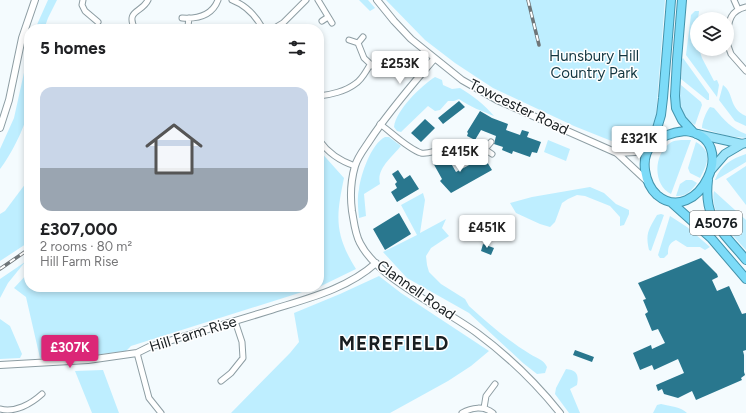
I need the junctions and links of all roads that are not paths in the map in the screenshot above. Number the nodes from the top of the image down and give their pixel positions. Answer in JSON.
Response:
{"nodes":[{"id":1,"x":35,"y":0,"type":"edge"},
{"id":2,"x":83,"y":0,"type":"edge"},
{"id":3,"x":148,"y":0,"type":"edge"},
{"id":4,"x":218,"y":0,"type":"edge"},
{"id":5,"x":232,"y":0,"type":"edge"},
{"id":6,"x":306,"y":0,"type":"edge"},
{"id":7,"x":318,"y":0,"type":"edge"},
{"id":8,"x":377,"y":0,"type":"edge"},
{"id":9,"x":671,"y":0,"type":"edge"},
{"id":10,"x":682,"y":0,"type":"edge"},
{"id":11,"x":734,"y":0,"type":"edge"},
{"id":12,"x":746,"y":7,"type":"edge"},
{"id":13,"x":738,"y":9,"type":"junction"},
{"id":14,"x":734,"y":13,"type":"edge"},
{"id":15,"x":328,"y":17,"type":"junction"},
{"id":16,"x":182,"y":18,"type":"dead end"},
{"id":17,"x":189,"y":18,"type":"junction"},
{"id":18,"x":322,"y":21,"type":"dead end"},
{"id":19,"x":98,"y":22,"type":"dead end"},
{"id":20,"x":332,"y":23,"type":"dead end"},
{"id":21,"x":27,"y":24,"type":"edge"},
{"id":22,"x":133,"y":24,"type":"edge"},
{"id":23,"x":188,"y":24,"type":"edge"},
{"id":24,"x":260,"y":24,"type":"edge"},
{"id":25,"x":281,"y":24,"type":"edge"},
{"id":26,"x":24,"y":32,"type":"edge"},
{"id":27,"x":363,"y":37,"type":"dead end"},
{"id":28,"x":349,"y":40,"type":"dead end"},
{"id":29,"x":358,"y":43,"type":"junction"},
{"id":30,"x":733,"y":56,"type":"edge"},
{"id":31,"x":434,"y":59,"type":"junction"},
{"id":32,"x":370,"y":64,"type":"junction"},
{"id":33,"x":746,"y":71,"type":"edge"},
{"id":34,"x":379,"y":72,"type":"dead end"},
{"id":35,"x":324,"y":95,"type":"edge"},
{"id":36,"x":380,"y":124,"type":"junction"},
{"id":37,"x":0,"y":128,"type":"edge"},
{"id":38,"x":694,"y":133,"type":"junction"},
{"id":39,"x":490,"y":142,"type":"dead end"},
{"id":40,"x":744,"y":143,"type":"edge"},
{"id":41,"x":652,"y":146,"type":"junction"},
{"id":42,"x":324,"y":147,"type":"edge"},
{"id":43,"x":485,"y":149,"type":"junction"},
{"id":44,"x":617,"y":153,"type":"junction"},
{"id":45,"x":492,"y":154,"type":"dead end"},
{"id":46,"x":355,"y":166,"type":"junction"},
{"id":47,"x":712,"y":169,"type":"junction"},
{"id":48,"x":709,"y":177,"type":"junction"},
{"id":49,"x":647,"y":181,"type":"junction"},
{"id":50,"x":672,"y":203,"type":"junction"},
{"id":51,"x":746,"y":260,"type":"edge"},
{"id":52,"x":376,"y":263,"type":"junction"},
{"id":53,"x":746,"y":280,"type":"edge"},
{"id":54,"x":324,"y":292,"type":"edge"},
{"id":55,"x":324,"y":292,"type":"edge"},
{"id":56,"x":235,"y":321,"type":"junction"},
{"id":57,"x":137,"y":352,"type":"junction"},
{"id":58,"x":0,"y":365,"type":"edge"},
{"id":59,"x":221,"y":381,"type":"dead end"},
{"id":60,"x":495,"y":384,"type":"dead end"},
{"id":61,"x":42,"y":394,"type":"dead end"},
{"id":62,"x":484,"y":408,"type":"junction"},
{"id":63,"x":0,"y":409,"type":"edge"},
{"id":64,"x":18,"y":410,"type":"edge"},
{"id":65,"x":558,"y":412,"type":"edge"},
{"id":66,"x":161,"y":413,"type":"edge"},
{"id":67,"x":462,"y":413,"type":"edge"},
{"id":68,"x":493,"y":413,"type":"edge"}],
"edges":[{"from":1,"to":21,"type":"street"},
{"from":2,"to":19,"type":"street"},
{"from":3,"to":22,"type":"street"},
{"from":4,"to":17,"type":"street"},
{"from":5,"to":24,"type":"street"},
{"from":6,"to":25,"type":"street"},
{"from":7,"to":15,"type":"street"},
{"from":8,"to":31,"type":"street","name":"Towcester Road"},
{"from":9,"to":41,"type":"highway"},
{"from":10,"to":38,"type":"highway"},
{"from":11,"to":13,"type":"street"},
{"from":12,"to":13,"type":"street"},
{"from":13,"to":14,"type":"street"},
{"from":15,"to":18,"type":"street"},
{"from":15,"to":20,"type":"street"},
{"from":16,"to":17,"type":"street"},
{"from":17,"to":23,"type":"street"},
{"from":26,"to":37,"type":"street"},
{"from":27,"to":29,"type":"street"},
{"from":28,"to":29,"type":"street"},
{"from":29,"to":32,"type":"street"},
{"from":30,"to":33,"type":"street"},
{"from":31,"to":36,"type":"street","name":"Clannell Road"},
{"from":31,"to":44,"type":"street","name":"Towcester Road"},
{"from":32,"to":34,"type":"street"},
{"from":32,"to":35,"type":"street"},
{"from":36,"to":43,"type":"street"},
{"from":36,"to":46,"type":"street","name":"Clannell Road"},
{"from":38,"to":40,"type":"main road"},
{"from":38,"to":41,"type":"highway"},
{"from":38,"to":47,"type":"highway"},
{"from":39,"to":43,"type":"street"},
{"from":40,"to":47,"type":"main road"},
{"from":41,"to":44,"type":"street","name":"Towcester Road"},
{"from":41,"to":49,"type":"highway"},
{"from":42,"to":46,"type":"street"},
{"from":43,"to":45,"type":"street"},
{"from":44,"to":49,"type":"street","name":"Towcester Road"},
{"from":46,"to":52,"type":"street","name":"Clannell Road"},
{"from":47,"to":48,"type":"highway"},
{"from":48,"to":50,"type":"highway"},
{"from":48,"to":51,"type":"highway","number":"A5076"},
{"from":49,"to":50,"type":"highway"},
{"from":50,"to":53,"type":"highway","number":"A5076"},
{"from":52,"to":55,"type":"street","name":"Hill Farm Rise"},
{"from":52,"to":65,"type":"street","name":"Clannell Road"},
{"from":54,"to":56,"type":"street","name":"Hill Farm Rise"},
{"from":56,"to":57,"type":"street","name":"Hill Farm Rise"},
{"from":56,"to":59,"type":"street"},
{"from":57,"to":58,"type":"street","name":"Hill Farm Rise"},
{"from":57,"to":66,"type":"street"},
{"from":60,"to":62,"type":"street"},
{"from":61,"to":64,"type":"street"},
{"from":62,"to":67,"type":"street"},
{"from":62,"to":68,"type":"street"},
{"from":63,"to":64,"type":"street"}]}
